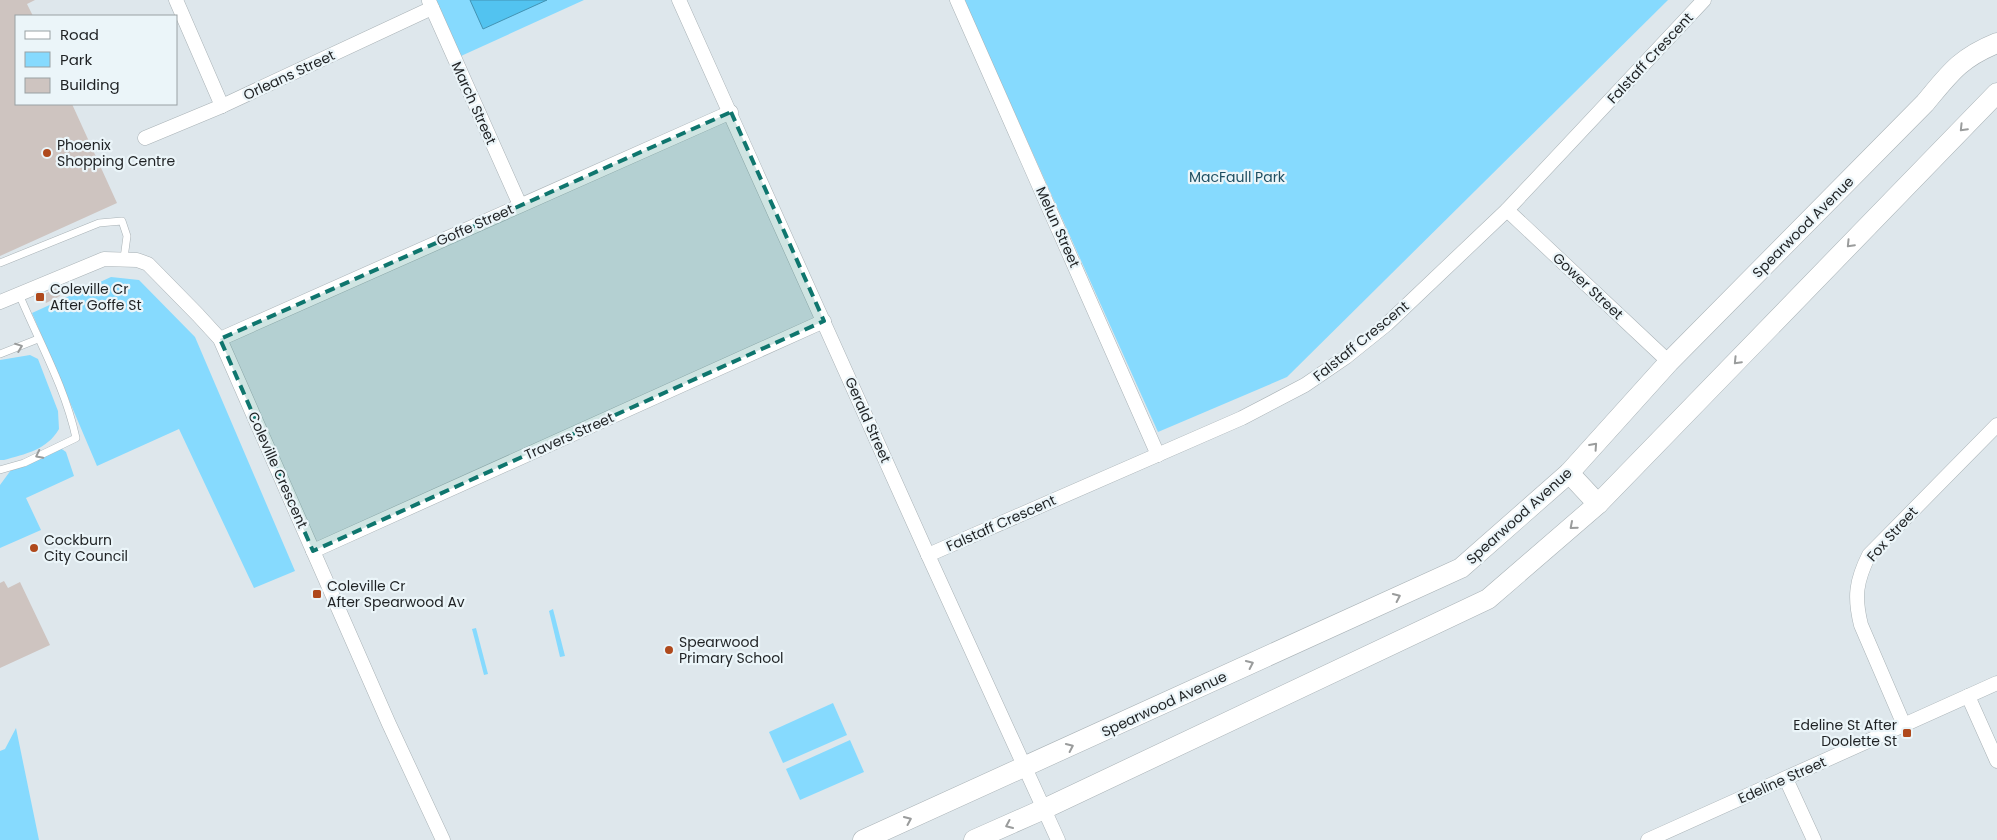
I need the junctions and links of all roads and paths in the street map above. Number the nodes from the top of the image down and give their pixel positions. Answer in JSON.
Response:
{"nodes":[{"id":1,"x":176,"y":0,"type":"edge"},
{"id":2,"x":679,"y":0,"type":"edge"},
{"id":3,"x":957,"y":0,"type":"edge"},
{"id":4,"x":1704,"y":0,"type":"edge"},
{"id":5,"x":430,"y":4,"type":"edge"},
{"id":6,"x":1997,"y":42,"type":"edge"},
{"id":7,"x":1997,"y":93,"type":"edge"},
{"id":8,"x":222,"y":106,"type":"junction"},
{"id":9,"x":731,"y":112,"type":"junction"},
{"id":10,"x":144,"y":138,"type":"dead end"},
{"id":11,"x":520,"y":205,"type":"junction"},
{"id":12,"x":1507,"y":210,"type":"junction"},
{"id":13,"x":124,"y":258,"type":"junction"},
{"id":14,"x":0,"y":263,"type":"edge"},
{"id":15,"x":19,"y":294,"type":"junction"},
{"id":16,"x":0,"y":302,"type":"edge"},
{"id":17,"x":824,"y":320,"type":"junction"},
{"id":18,"x":38,"y":339,"type":"junction"},
{"id":19,"x":220,"y":339,"type":"junction"},
{"id":20,"x":0,"y":354,"type":"edge"},
{"id":21,"x":1669,"y":362,"type":"junction"},
{"id":22,"x":1997,"y":425,"type":"edge"},
{"id":23,"x":1158,"y":455,"type":"junction"},
{"id":24,"x":0,"y":470,"type":"edge"},
{"id":25,"x":1570,"y":473,"type":"junction"},
{"id":26,"x":1598,"y":504,"type":"junction"},
{"id":27,"x":313,"y":550,"type":"junction"},
{"id":28,"x":928,"y":555,"type":"junction"},
{"id":29,"x":1997,"y":683,"type":"edge"},
{"id":30,"x":1968,"y":696,"type":"junction"},
{"id":31,"x":1904,"y":725,"type":"junction"},
{"id":32,"x":1997,"y":761,"type":"edge"},
{"id":33,"x":1026,"y":767,"type":"junction"},
{"id":34,"x":1786,"y":778,"type":"junction"},
{"id":35,"x":1044,"y":809,"type":"junction"},
{"id":36,"x":444,"y":840,"type":"edge"},
{"id":37,"x":863,"y":840,"type":"edge"},
{"id":38,"x":974,"y":840,"type":"edge"},
{"id":39,"x":1058,"y":840,"type":"edge"},
{"id":40,"x":1648,"y":840,"type":"edge"},
{"id":41,"x":1814,"y":840,"type":"edge"}],
"edges":[{"from":1,"to":8,"type":"street"},
{"from":2,"to":9,"type":"street","name":"Gerald Street"},
{"from":3,"to":23,"type":"street","name":"Melun Street"},
{"from":4,"to":12,"type":"street","name":"Falstaff Crescent"},
{"from":5,"to":8,"type":"street","name":"Orleans Street"},
{"from":5,"to":11,"type":"street","name":"March Street"},
{"from":6,"to":21,"type":"main road","name":"Spearwood Avenue"},
{"from":7,"to":26,"type":"main road","one_way":true},
{"from":8,"to":10,"type":"street","name":"Orleans Street"},
{"from":9,"to":11,"type":"street","name":"Goffe Street"},
{"from":9,"to":17,"type":"street","name":"Gerald Street"},
{"from":11,"to":19,"type":"street","name":"Goffe Street"},
{"from":12,"to":21,"type":"street","name":"Gower Street"},
{"from":12,"to":23,"type":"street","name":"Falstaff Crescent"},
{"from":13,"to":14,"type":"lane"},
{"from":13,"to":15,"type":"street","name":"Coleville Crescent"},
{"from":13,"to":19,"type":"street","name":"Coleville Crescent"},
{"from":15,"to":16,"type":"street","name":"Coleville Crescent"},
{"from":15,"to":18,"type":"lane"},
{"from":17,"to":27,"type":"street","name":"Travers Street"},
{"from":17,"to":28,"type":"street","name":"Gerald Street"},
{"from":20,"to":18,"type":"lane","one_way":true},
{"from":18,"to":24,"type":"lane","one_way":true},
{"from":19,"to":27,"type":"street","name":"Coleville Crescent"},
{"from":25,"to":21,"type":"main road","name":"Spearwood Avenue","one_way":true},
{"from":22,"to":31,"type":"street","name":"Fox Street"},
{"from":23,"to":28,"type":"street","name":"Falstaff Crescent"},
{"from":25,"to":26,"type":"main road"},
{"from":33,"to":25,"type":"main road","name":"Spearwood Avenue","one_way":true},
{"from":26,"to":35,"type":"main road","one_way":true},
{"from":27,"to":36,"type":"street","name":"Coleville Crescent"},
{"from":28,"to":33,"type":"street","name":"Gerald Street"},
{"from":29,"to":30,"type":"street","name":"Edeline Street"},
{"from":30,"to":31,"type":"street","name":"Edeline Street"},
{"from":30,"to":32,"type":"street"},
{"from":31,"to":34,"type":"street","name":"Edeline Street"},
{"from":33,"to":35,"type":"street","name":"Gerald Street"},
{"from":37,"to":33,"type":"main road","name":"Spearwood Avenue","one_way":true},
{"from":34,"to":40,"type":"street","name":"Edeline Street"},
{"from":34,"to":41,"type":"street"},
{"from":35,"to":38,"type":"main road","one_way":true},
{"from":35,"to":39,"type":"street","name":"Gerald Street"}]}
